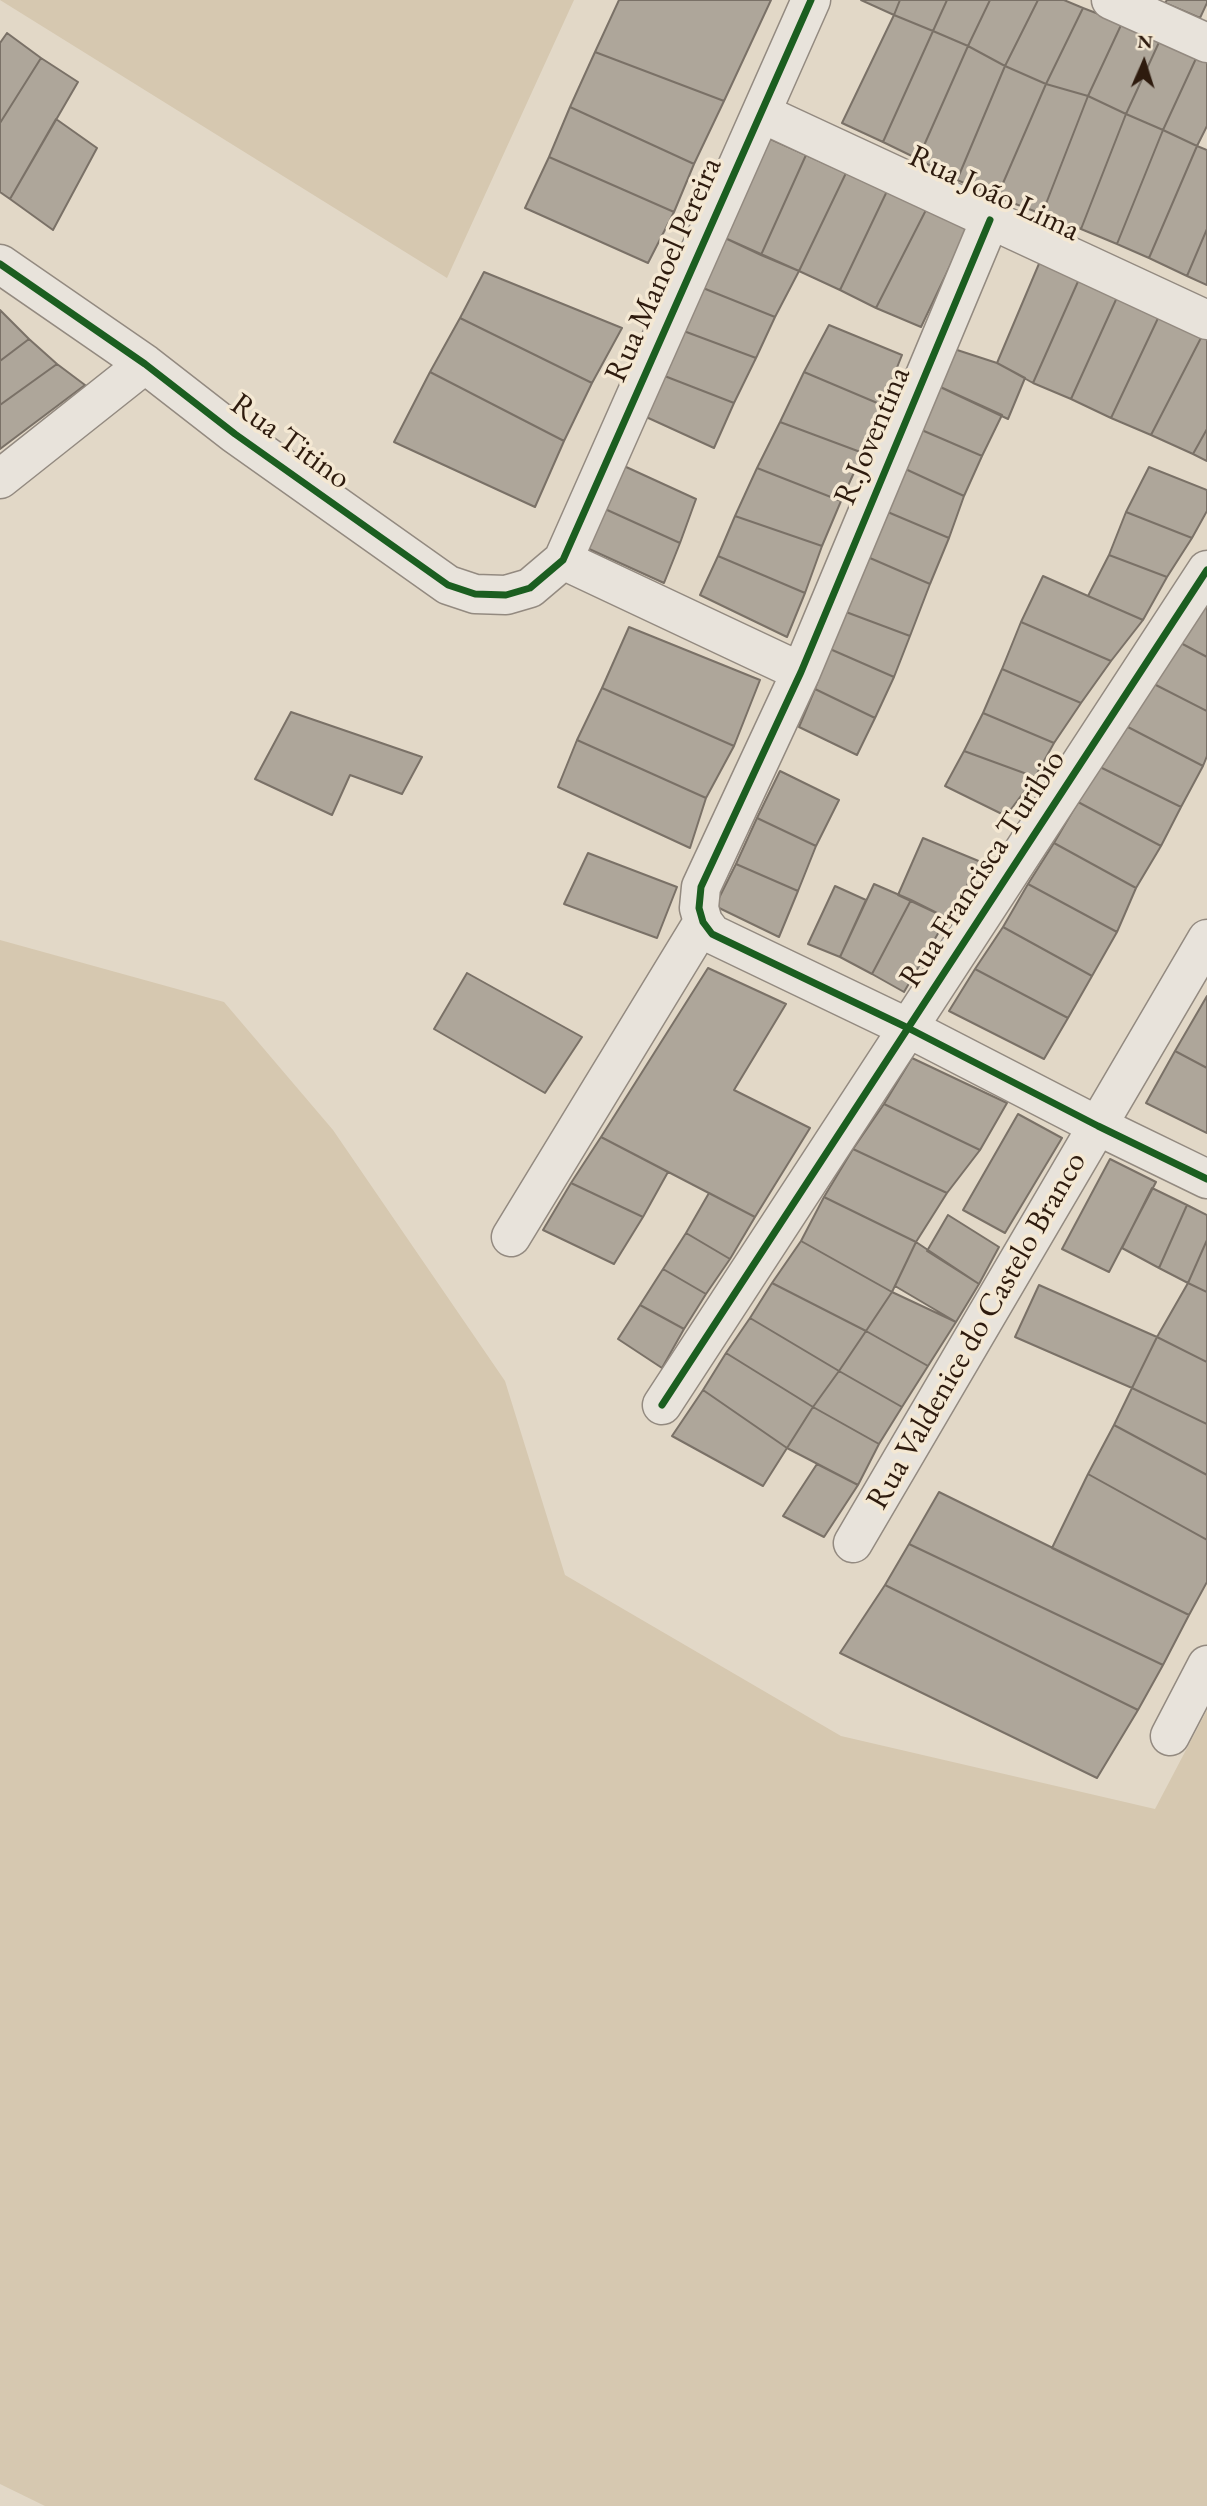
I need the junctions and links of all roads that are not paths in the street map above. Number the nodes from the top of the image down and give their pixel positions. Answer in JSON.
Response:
{"nodes":[{"id":1,"x":811,"y":0,"type":"edge"},
{"id":2,"x":1111,"y":0,"type":"edge"},
{"id":3,"x":1207,"y":43,"type":"edge"},
{"id":4,"x":761,"y":113,"type":"junction"},
{"id":5,"x":990,"y":219,"type":"junction"},
{"id":6,"x":0,"y":264,"type":"edge"},
{"id":7,"x":1207,"y":320,"type":"edge"},
{"id":8,"x":145,"y":364,"type":"junction"},
{"id":9,"x":0,"y":478,"type":"edge"},
{"id":10,"x":563,"y":560,"type":"junction"},
{"id":11,"x":1207,"y":570,"type":"edge"},
{"id":12,"x":801,"y":672,"type":"junction"},
{"id":13,"x":702,"y":905,"type":"junction"},
{"id":14,"x":1207,"y":939,"type":"edge"},
{"id":15,"x":908,"y":1028,"type":"junction"},
{"id":16,"x":1098,"y":1126,"type":"junction"},
{"id":17,"x":1207,"y":1179,"type":"edge"},
{"id":18,"x":512,"y":1237,"type":"dead end"},
{"id":19,"x":662,"y":1405,"type":"dead end"},
{"id":20,"x":853,"y":1543,"type":"dead end"},
{"id":21,"x":1207,"y":1665,"type":"edge"},
{"id":22,"x":1170,"y":1736,"type":"dead end"}],
"edges":[{"from":1,"to":4,"type":"street","name":"Rua Manoel Pereira"},
{"from":2,"to":3,"type":"street"},
{"from":4,"to":5,"type":"street","name":"Rua João Lima"},
{"from":4,"to":10,"type":"street","name":"Rua Manoel Pereira"},
{"from":5,"to":7,"type":"street","name":"Rua João Lima"},
{"from":5,"to":12,"type":"street","name":"R.Joventina"},
{"from":6,"to":8,"type":"street","name":"Rua Titino"},
{"from":8,"to":9,"type":"street"},
{"from":8,"to":10,"type":"street","name":"Rua Titino"},
{"from":10,"to":12,"type":"street"},
{"from":11,"to":15,"type":"street","name":"Rua Francisca Turibio"},
{"from":12,"to":13,"type":"street","name":"R.Joventina"},
{"from":13,"to":15,"type":"street"},
{"from":13,"to":18,"type":"street","name":"R.Joventina"},
{"from":14,"to":16,"type":"street","name":"Rua Valdenice do Castelo Branco"},
{"from":15,"to":16,"type":"street"},
{"from":15,"to":19,"type":"street","name":"Rua Francisca Turibio"},
{"from":16,"to":17,"type":"street"},
{"from":16,"to":20,"type":"street","name":"Rua Valdenice do Castelo Branco"},
{"from":21,"to":22,"type":"street"}]}
